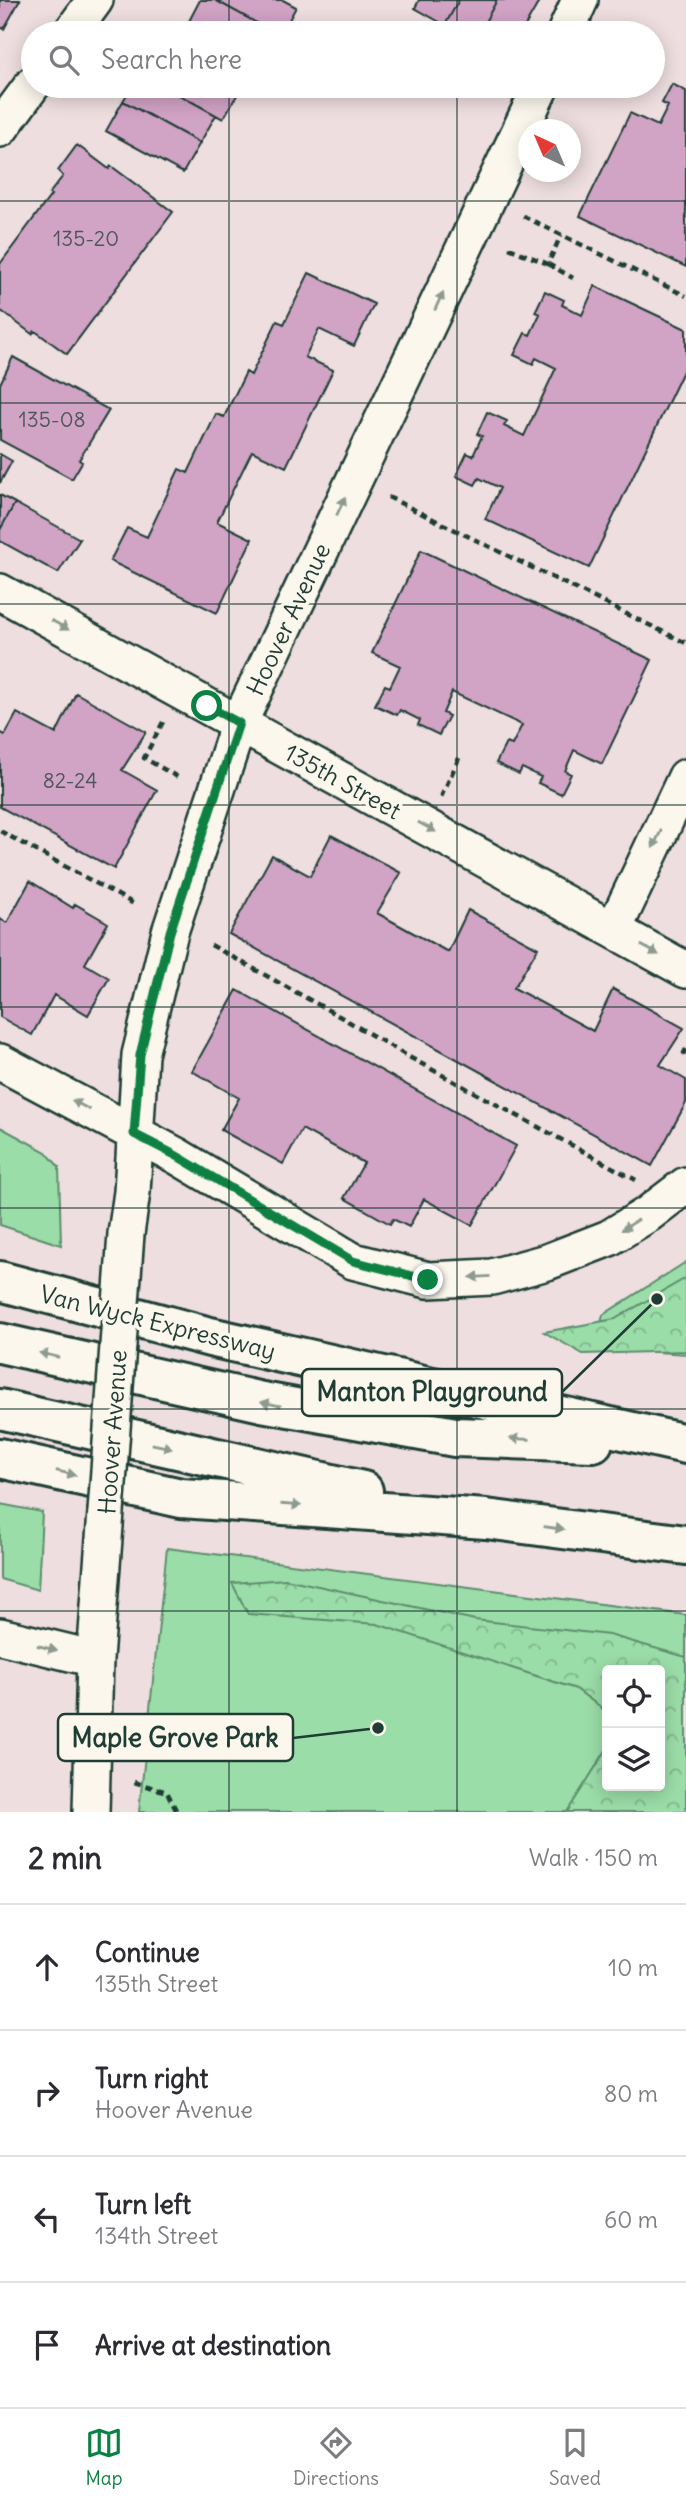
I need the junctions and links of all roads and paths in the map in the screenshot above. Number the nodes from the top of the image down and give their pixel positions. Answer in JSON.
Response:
{"nodes":[{"id":1,"x":96,"y":0,"type":"edge"},
{"id":2,"x":580,"y":0,"type":"edge"},
{"id":3,"x":80,"y":21,"type":"edge"},
{"id":4,"x":570,"y":21,"type":"edge"},
{"id":5,"x":23,"y":98,"type":"edge"},
{"id":6,"x":535,"y":98,"type":"edge"},
{"id":7,"x":0,"y":129,"type":"edge"},
{"id":8,"x":523,"y":216,"type":"dead end"},
{"id":9,"x":561,"y":235,"type":"junction"},
{"id":10,"x":509,"y":248,"type":"dead end"},
{"id":11,"x":548,"y":264,"type":"junction"},
{"id":12,"x":573,"y":278,"type":"dead end"},
{"id":13,"x":686,"y":296,"type":"edge"},
{"id":14,"x":388,"y":498,"type":"dead end"},
{"id":15,"x":0,"y":592,"type":"edge"},
{"id":16,"x":686,"y":643,"type":"edge"},
{"id":17,"x":165,"y":719,"type":"dead end"},
{"id":18,"x":239,"y":723,"type":"junction"},
{"id":19,"x":460,"y":756,"type":"dead end"},
{"id":20,"x":686,"y":778,"type":"edge"},
{"id":21,"x":181,"y":779,"type":"dead end"},
{"id":22,"x":441,"y":797,"type":"dead end"},
{"id":23,"x":0,"y":831,"type":"edge"},
{"id":24,"x":136,"y":905,"type":"dead end"},
{"id":25,"x":614,"y":929,"type":"junction"},
{"id":26,"x":211,"y":945,"type":"dead end"},
{"id":27,"x":686,"y":970,"type":"edge"},
{"id":28,"x":686,"y":1049,"type":"edge"},
{"id":29,"x":686,"y":1054,"type":"edge"},
{"id":30,"x":0,"y":1062,"type":"edge"},
{"id":31,"x":134,"y":1134,"type":"junction"},
{"id":32,"x":639,"y":1182,"type":"dead end"},
{"id":33,"x":686,"y":1185,"type":"edge"},
{"id":34,"x":0,"y":1281,"type":"edge"},
{"id":35,"x":0,"y":1343,"type":"edge"},
{"id":36,"x":0,"y":1409,"type":"edge"},
{"id":37,"x":686,"y":1444,"type":"edge"},
{"id":38,"x":0,"y":1458,"type":"edge"},
{"id":39,"x":486,"y":1519,"type":"junction"},
{"id":40,"x":686,"y":1545,"type":"edge"},
{"id":41,"x":0,"y":1636,"type":"edge"},
{"id":42,"x":95,"y":1659,"type":"junction"},
{"id":43,"x":134,"y":1782,"type":"dead end"},
{"id":44,"x":91,"y":1812,"type":"edge"},
{"id":45,"x":177,"y":1812,"type":"edge"}],
"edges":[{"from":1,"to":3,"type":"street"},
{"from":2,"to":4,"type":"street"},
{"from":5,"to":7,"type":"street"},
{"from":18,"to":6,"type":"street","name":"Hoover Avenue","one_way":true},
{"from":8,"to":9,"type":"path"},
{"from":9,"to":11,"type":"path"},
{"from":9,"to":13,"type":"path"},
{"from":10,"to":11,"type":"path"},
{"from":11,"to":12,"type":"path"},
{"from":14,"to":16,"type":"path"},
{"from":15,"to":18,"type":"street","name":"135th Street","one_way":true},
{"from":17,"to":21,"type":"path"},
{"from":18,"to":25,"type":"street","name":"135th Street","one_way":true},
{"from":18,"to":31,"type":"street","name":"Hoover Avenue"},
{"from":19,"to":22,"type":"path"},
{"from":20,"to":25,"type":"street","one_way":true},
{"from":23,"to":24,"type":"path"},
{"from":25,"to":27,"type":"street","name":"135th Street","one_way":true},
{"from":26,"to":32,"type":"path"},
{"from":28,"to":29,"type":"path"},
{"from":31,"to":30,"type":"street","one_way":true},
{"from":33,"to":31,"type":"street","one_way":true},
{"from":31,"to":42,"type":"street","name":"Hoover Avenue","bridge":true},
{"from":34,"to":37,"type":"highway","name":"Van Wyck Expressway"},
{"from":37,"to":35,"type":"highway","one_way":true},
{"from":36,"to":39,"type":"highway","one_way":true},
{"from":38,"to":39,"type":"highway","one_way":true},
{"from":39,"to":40,"type":"highway","one_way":true},
{"from":41,"to":42,"type":"street","one_way":true},
{"from":42,"to":44,"type":"street","name":"Hoover Avenue"},
{"from":43,"to":45,"type":"path"}]}
